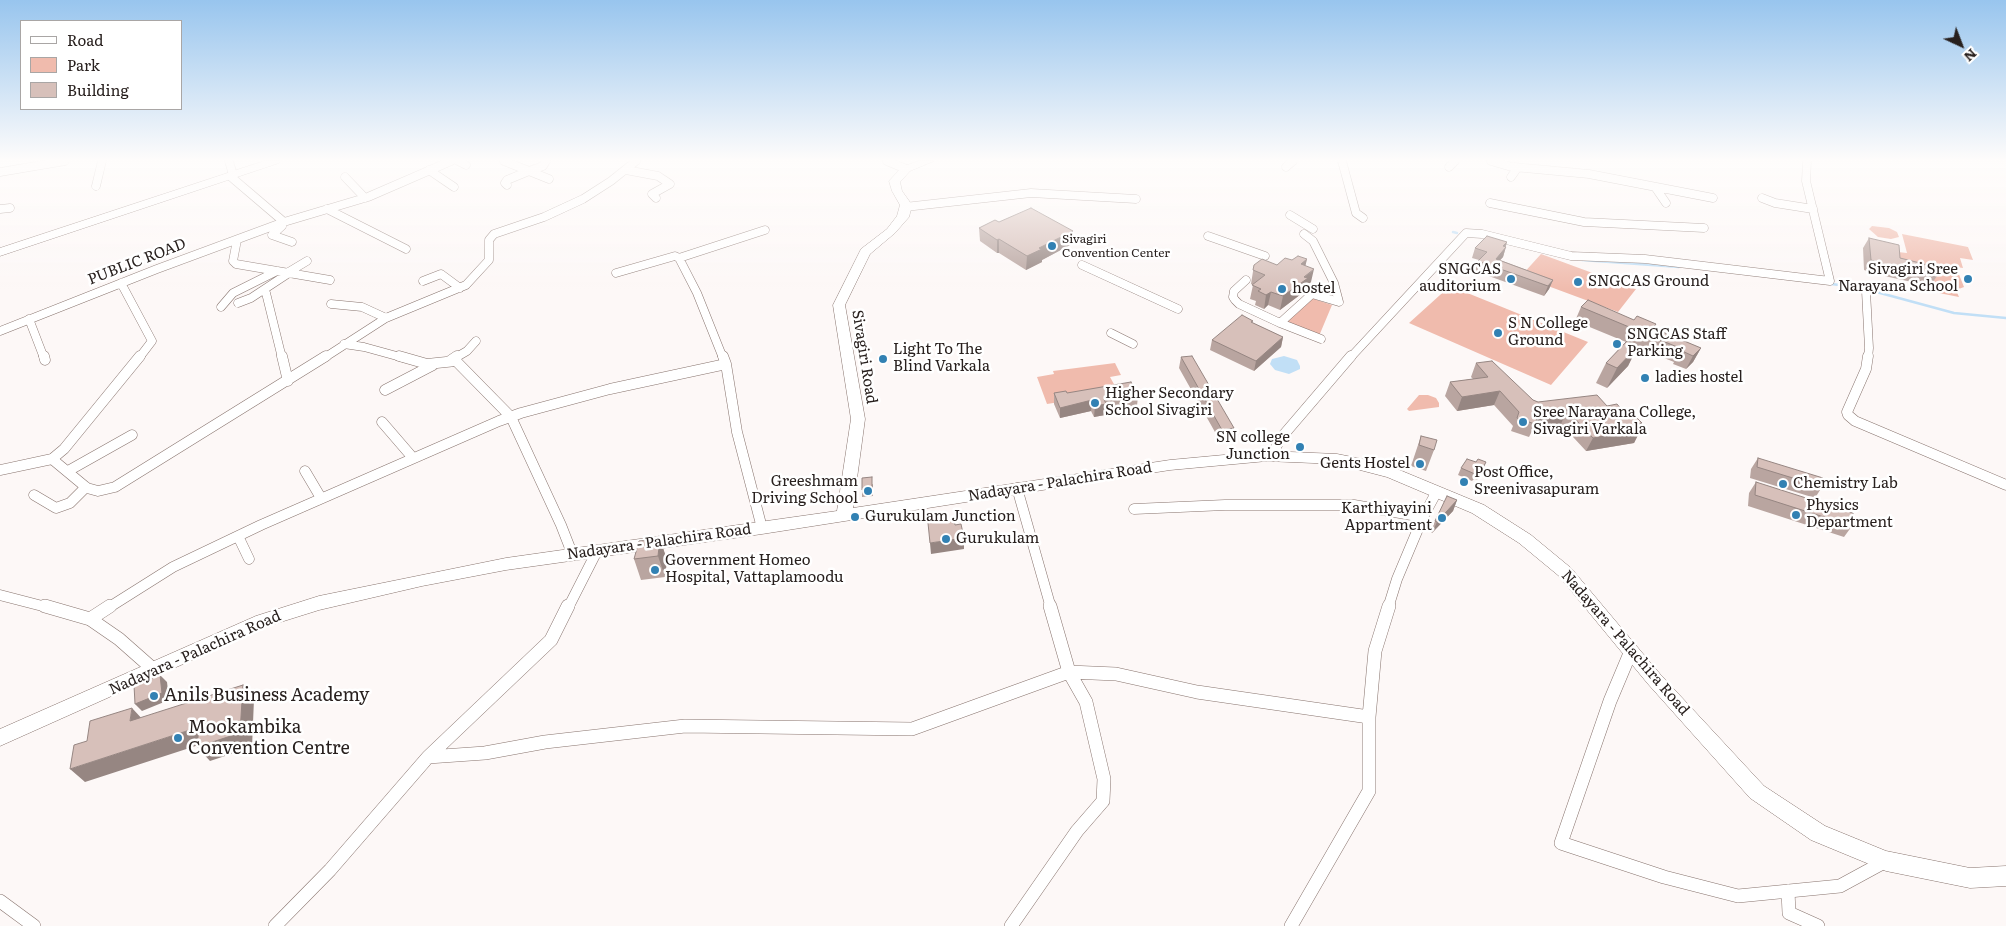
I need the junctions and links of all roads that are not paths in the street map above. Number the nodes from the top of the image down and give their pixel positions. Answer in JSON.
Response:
{"nodes":[{"id":1,"x":143,"y":204,"type":"edge"},
{"id":2,"x":265,"y":204,"type":"edge"},
{"id":3,"x":344,"y":204,"type":"edge"},
{"id":4,"x":571,"y":204,"type":"edge"},
{"id":5,"x":904,"y":204,"type":"edge"},
{"id":6,"x":930,"y":204,"type":"edge"},
{"id":7,"x":1354,"y":204,"type":"edge"},
{"id":8,"x":1496,"y":204,"type":"edge"},
{"id":9,"x":1783,"y":204,"type":"edge"},
{"id":10,"x":1812,"y":204,"type":"edge"},
{"id":11,"x":905,"y":207,"type":"junction"},
{"id":12,"x":10,"y":208,"type":"dead end"},
{"id":13,"x":0,"y":209,"type":"edge"},
{"id":14,"x":327,"y":209,"type":"junction"},
{"id":15,"x":1813,"y":209,"type":"junction"},
{"id":16,"x":1290,"y":215,"type":"dead end"},
{"id":17,"x":1363,"y":218,"type":"dead end"},
{"id":18,"x":286,"y":222,"type":"junction"},
{"id":19,"x":1704,"y":228,"type":"dead end"},
{"id":20,"x":1313,"y":229,"type":"dead end"},
{"id":21,"x":765,"y":230,"type":"dead end"},
{"id":22,"x":1304,"y":234,"type":"dead end"},
{"id":23,"x":1208,"y":236,"type":"dead end"},
{"id":24,"x":237,"y":240,"type":"junction"},
{"id":25,"x":292,"y":242,"type":"dead end"},
{"id":26,"x":406,"y":248,"type":"dead end"},
{"id":27,"x":0,"y":252,"type":"edge"},
{"id":28,"x":1265,"y":256,"type":"dead end"},
{"id":29,"x":678,"y":258,"type":"junction"},
{"id":30,"x":307,"y":261,"type":"dead end"},
{"id":31,"x":1082,"y":265,"type":"dead end"},
{"id":32,"x":278,"y":271,"type":"junction"},
{"id":33,"x":288,"y":273,"type":"junction"},
{"id":34,"x":616,"y":273,"type":"dead end"},
{"id":35,"x":330,"y":280,"type":"dead end"},
{"id":36,"x":423,"y":280,"type":"dead end"},
{"id":37,"x":1246,"y":280,"type":"dead end"},
{"id":38,"x":122,"y":283,"type":"junction"},
{"id":39,"x":460,"y":288,"type":"junction"},
{"id":40,"x":1866,"y":291,"type":"dead end"},
{"id":41,"x":266,"y":293,"type":"dead end"},
{"id":42,"x":238,"y":303,"type":"dead end"},
{"id":43,"x":331,"y":304,"type":"dead end"},
{"id":44,"x":221,"y":308,"type":"dead end"},
{"id":45,"x":1178,"y":309,"type":"dead end"},
{"id":46,"x":386,"y":318,"type":"junction"},
{"id":47,"x":29,"y":319,"type":"junction"},
{"id":48,"x":1280,"y":323,"type":"junction"},
{"id":49,"x":0,"y":331,"type":"edge"},
{"id":50,"x":1111,"y":333,"type":"dead end"},
{"id":51,"x":1321,"y":340,"type":"dead end"},
{"id":52,"x":476,"y":341,"type":"dead end"},
{"id":53,"x":344,"y":344,"type":"junction"},
{"id":54,"x":1133,"y":344,"type":"dead end"},
{"id":55,"x":46,"y":360,"type":"dead end"},
{"id":56,"x":451,"y":360,"type":"junction"},
{"id":57,"x":434,"y":364,"type":"junction"},
{"id":58,"x":726,"y":364,"type":"junction"},
{"id":59,"x":288,"y":381,"type":"junction"},
{"id":60,"x":385,"y":390,"type":"dead end"},
{"id":61,"x":511,"y":416,"type":"junction"},
{"id":62,"x":382,"y":422,"type":"dead end"},
{"id":63,"x":132,"y":435,"type":"dead end"},
{"id":64,"x":1276,"y":456,"type":"junction"},
{"id":65,"x":413,"y":458,"type":"junction"},
{"id":66,"x":52,"y":459,"type":"junction"},
{"id":67,"x":0,"y":470,"type":"edge"},
{"id":68,"x":305,"y":471,"type":"dead end"},
{"id":69,"x":68,"y":472,"type":"junction"},
{"id":70,"x":2006,"y":485,"type":"edge"},
{"id":71,"x":86,"y":487,"type":"junction"},
{"id":72,"x":1017,"y":488,"type":"junction"},
{"id":73,"x":1436,"y":492,"type":"junction"},
{"id":74,"x":34,"y":495,"type":"dead end"},
{"id":75,"x":322,"y":498,"type":"junction"},
{"id":76,"x":1134,"y":509,"type":"dead end"},
{"id":77,"x":844,"y":515,"type":"junction"},
{"id":78,"x":1423,"y":517,"type":"junction"},
{"id":79,"x":762,"y":528,"type":"junction"},
{"id":80,"x":238,"y":536,"type":"junction"},
{"id":81,"x":597,"y":551,"type":"junction"},
{"id":82,"x":569,"y":555,"type":"junction"},
{"id":83,"x":248,"y":559,"type":"dead end"},
{"id":84,"x":0,"y":595,"type":"edge"},
{"id":85,"x":90,"y":619,"type":"junction"},
{"id":86,"x":1630,"y":651,"type":"junction"},
{"id":87,"x":153,"y":669,"type":"junction"},
{"id":88,"x":1069,"y":672,"type":"junction"},
{"id":89,"x":1370,"y":717,"type":"junction"},
{"id":90,"x":0,"y":738,"type":"edge"},
{"id":91,"x":428,"y":757,"type":"junction"},
{"id":92,"x":1886,"y":861,"type":"junction"},
{"id":93,"x":2006,"y":876,"type":"edge"},
{"id":94,"x":1788,"y":891,"type":"junction"},
{"id":95,"x":0,"y":901,"type":"edge"},
{"id":96,"x":34,"y":926,"type":"edge"},
{"id":97,"x":275,"y":926,"type":"edge"},
{"id":98,"x":1011,"y":926,"type":"edge"},
{"id":99,"x":1292,"y":926,"type":"edge"},
{"id":100,"x":1818,"y":926,"type":"edge"}],
"edges":[{"from":1,"to":27,"type":"main road"},
{"from":2,"to":18,"type":"street"},
{"from":3,"to":14,"type":"street","name":"PUBLIC ROAD"},
{"from":4,"to":39,"type":"street"},
{"from":5,"to":11,"type":"main road"},
{"from":6,"to":11,"type":"street"},
{"from":7,"to":17,"type":"street"},
{"from":8,"to":19,"type":"street"},
{"from":9,"to":15,"type":"street"},
{"from":10,"to":15,"type":"street"},
{"from":11,"to":77,"type":"main road","name":"Sivagiri Road"},
{"from":12,"to":13,"type":"street"},
{"from":14,"to":18,"type":"street","name":"PUBLIC ROAD"},
{"from":14,"to":26,"type":"street"},
{"from":15,"to":64,"type":"street"},
{"from":16,"to":20,"type":"street"},
{"from":18,"to":24,"type":"street","name":"PUBLIC ROAD"},
{"from":18,"to":25,"type":"street"},
{"from":21,"to":29,"type":"street"},
{"from":22,"to":48,"type":"street"},
{"from":23,"to":28,"type":"street"},
{"from":24,"to":32,"type":"street"},
{"from":24,"to":38,"type":"street","name":"PUBLIC ROAD"},
{"from":29,"to":34,"type":"street"},
{"from":29,"to":58,"type":"street"},
{"from":30,"to":33,"type":"street"},
{"from":31,"to":45,"type":"street"},
{"from":32,"to":33,"type":"street"},
{"from":32,"to":44,"type":"street"},
{"from":33,"to":35,"type":"street"},
{"from":33,"to":42,"type":"street"},
{"from":36,"to":39,"type":"street"},
{"from":37,"to":48,"type":"street"},
{"from":38,"to":47,"type":"street","name":"PUBLIC ROAD"},
{"from":38,"to":66,"type":"street"},
{"from":39,"to":46,"type":"street"},
{"from":40,"to":70,"type":"street"},
{"from":41,"to":59,"type":"street"},
{"from":43,"to":46,"type":"street"},
{"from":46,"to":53,"type":"street"},
{"from":47,"to":49,"type":"street","name":"PUBLIC ROAD"},
{"from":47,"to":55,"type":"street"},
{"from":48,"to":51,"type":"street"},
{"from":50,"to":54,"type":"street"},
{"from":52,"to":56,"type":"street"},
{"from":53,"to":57,"type":"street"},
{"from":53,"to":59,"type":"street"},
{"from":56,"to":57,"type":"street"},
{"from":56,"to":61,"type":"street"},
{"from":57,"to":60,"type":"street"},
{"from":58,"to":61,"type":"street"},
{"from":58,"to":79,"type":"street"},
{"from":59,"to":71,"type":"street"},
{"from":61,"to":65,"type":"street"},
{"from":61,"to":82,"type":"street"},
{"from":62,"to":65,"type":"street"},
{"from":63,"to":69,"type":"street"},
{"from":64,"to":72,"type":"main road","name":"Nadayara - Palachira Road"},
{"from":64,"to":73,"type":"main road","name":"Nadayara - Palachira Road"},
{"from":65,"to":75,"type":"street"},
{"from":66,"to":67,"type":"street"},
{"from":66,"to":69,"type":"street"},
{"from":68,"to":75,"type":"street"},
{"from":69,"to":71,"type":"street"},
{"from":71,"to":74,"type":"street"},
{"from":72,"to":77,"type":"main road","name":"Nadayara - Palachira Road"},
{"from":72,"to":88,"type":"street"},
{"from":73,"to":78,"type":"street"},
{"from":73,"to":86,"type":"main road","name":"Nadayara - Palachira Road"},
{"from":75,"to":80,"type":"street"},
{"from":76,"to":78,"type":"street"},
{"from":77,"to":79,"type":"main road","name":"Nadayara - Palachira Road"},
{"from":78,"to":89,"type":"street"},
{"from":79,"to":81,"type":"main road","name":"Nadayara - Palachira Road"},
{"from":80,"to":83,"type":"street"},
{"from":80,"to":85,"type":"street"},
{"from":81,"to":82,"type":"main road","name":"Nadayara - Palachira Road"},
{"from":81,"to":91,"type":"street"},
{"from":82,"to":87,"type":"main road","name":"Nadayara - Palachira Road"},
{"from":84,"to":85,"type":"street"},
{"from":85,"to":87,"type":"street"},
{"from":86,"to":92,"type":"main road","name":"Nadayara - Palachira Road"},
{"from":86,"to":94,"type":"street"},
{"from":87,"to":90,"type":"main road","name":"Nadayara - Palachira Road"},
{"from":88,"to":89,"type":"street"},
{"from":88,"to":91,"type":"street"},
{"from":88,"to":98,"type":"street"},
{"from":89,"to":99,"type":"street"},
{"from":91,"to":97,"type":"street"},
{"from":92,"to":93,"type":"main road","name":"Nadayara - Palachira Road"},
{"from":92,"to":94,"type":"street"},
{"from":94,"to":100,"type":"street"},
{"from":95,"to":96,"type":"street"}]}
